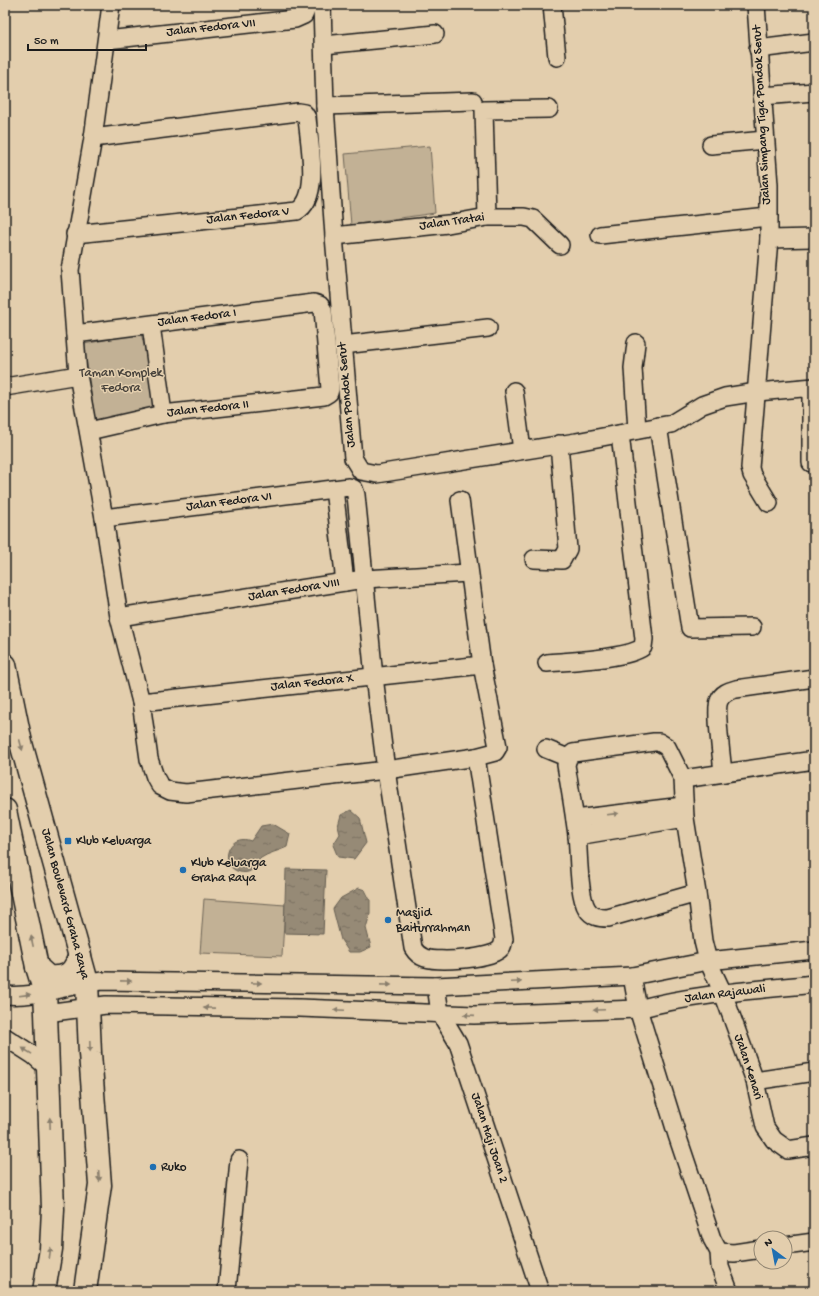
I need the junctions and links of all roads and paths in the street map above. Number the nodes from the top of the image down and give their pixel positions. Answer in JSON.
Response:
{"nodes":[{"id":1,"x":111,"y":5,"type":"edge"},
{"id":2,"x":308,"y":5,"type":"edge"},
{"id":3,"x":322,"y":5,"type":"edge"},
{"id":4,"x":552,"y":5,"type":"edge"},
{"id":5,"x":756,"y":5,"type":"edge"},
{"id":6,"x":434,"y":34,"type":"dead end"},
{"id":7,"x":107,"y":40,"type":"junction"},
{"id":8,"x":814,"y":42,"type":"edge"},
{"id":9,"x":324,"y":45,"type":"junction"},
{"id":10,"x":758,"y":49,"type":"junction"},
{"id":11,"x":557,"y":57,"type":"dead end"},
{"id":12,"x":814,"y":92,"type":"edge"},
{"id":13,"x":762,"y":96,"type":"junction"},
{"id":14,"x":473,"y":100,"type":"dead end"},
{"id":15,"x":325,"y":106,"type":"junction"},
{"id":16,"x":549,"y":109,"type":"dead end"},
{"id":17,"x":93,"y":138,"type":"junction"},
{"id":18,"x":765,"y":140,"type":"junction"},
{"id":19,"x":711,"y":145,"type":"dead end"},
{"id":20,"x":488,"y":217,"type":"junction"},
{"id":21,"x":768,"y":217,"type":"junction"},
{"id":22,"x":75,"y":234,"type":"junction"},
{"id":23,"x":600,"y":235,"type":"dead end"},
{"id":24,"x":334,"y":236,"type":"junction"},
{"id":25,"x":769,"y":238,"type":"junction"},
{"id":26,"x":814,"y":238,"type":"edge"},
{"id":27,"x":560,"y":245,"type":"dead end"},
{"id":28,"x":151,"y":324,"type":"junction"},
{"id":29,"x":488,"y":328,"type":"dead end"},
{"id":30,"x":75,"y":334,"type":"junction"},
{"id":31,"x":636,"y":343,"type":"dead end"},
{"id":32,"x":343,"y":344,"type":"junction"},
{"id":33,"x":78,"y":375,"type":"junction"},
{"id":34,"x":5,"y":387,"type":"edge"},
{"id":35,"x":812,"y":388,"type":"edge"},
{"id":36,"x":514,"y":391,"type":"dead end"},
{"id":37,"x":757,"y":392,"type":"junction"},
{"id":38,"x":329,"y":393,"type":"joint"},
{"id":39,"x":163,"y":414,"type":"junction"},
{"id":40,"x":658,"y":426,"type":"junction"},
{"id":41,"x":637,"y":430,"type":"junction"},
{"id":42,"x":89,"y":431,"type":"junction"},
{"id":43,"x":620,"y":434,"type":"junction"},
{"id":44,"x":559,"y":444,"type":"junction"},
{"id":45,"x":522,"y":450,"type":"junction"},
{"id":46,"x":811,"y":463,"type":"dead end"},
{"id":47,"x":334,"y":489,"type":"junction"},
{"id":48,"x":460,"y":500,"type":"dead end"},
{"id":49,"x":769,"y":503,"type":"dead end"},
{"id":50,"x":104,"y":518,"type":"junction"},
{"id":51,"x":534,"y":559,"type":"dead end"},
{"id":52,"x":469,"y":573,"type":"junction"},
{"id":53,"x":364,"y":579,"type":"junction"},
{"id":54,"x":345,"y":582,"type":"junction"},
{"id":55,"x":119,"y":617,"type":"junction"},
{"id":56,"x":752,"y":627,"type":"dead end"},
{"id":57,"x":546,"y":664,"type":"dead end"},
{"id":58,"x":5,"y":665,"type":"edge"},
{"id":59,"x":482,"y":665,"type":"junction"},
{"id":60,"x":374,"y":677,"type":"junction"},
{"id":61,"x":814,"y":678,"type":"edge"},
{"id":62,"x":141,"y":702,"type":"junction"},
{"id":63,"x":546,"y":748,"type":"dead end"},
{"id":64,"x":476,"y":757,"type":"junction"},
{"id":65,"x":568,"y":758,"type":"junction"},
{"id":66,"x":814,"y":760,"type":"edge"},
{"id":67,"x":386,"y":770,"type":"junction"},
{"id":68,"x":723,"y":773,"type":"junction"},
{"id":69,"x":683,"y":779,"type":"junction"},
{"id":70,"x":5,"y":810,"type":"edge"},
{"id":71,"x":684,"y":812,"type":"junction"},
{"id":72,"x":574,"y":819,"type":"junction"},
{"id":73,"x":577,"y":836,"type":"junction"},
{"id":74,"x":697,"y":893,"type":"junction"},
{"id":75,"x":814,"y":950,"type":"edge"},
{"id":76,"x":80,"y":955,"type":"junction"},
{"id":77,"x":708,"y":961,"type":"junction"},
{"id":78,"x":37,"y":967,"type":"junction"},
{"id":79,"x":632,"y":976,"type":"junction"},
{"id":80,"x":87,"y":982,"type":"junction"},
{"id":81,"x":814,"y":984,"type":"edge"},
{"id":82,"x":436,"y":986,"type":"junction"},
{"id":83,"x":723,"y":993,"type":"junction"},
{"id":84,"x":5,"y":995,"type":"edge"},
{"id":85,"x":46,"y":1003,"type":"junction"},
{"id":86,"x":88,"y":1008,"type":"junction"},
{"id":87,"x":638,"y":1009,"type":"junction"},
{"id":88,"x":440,"y":1013,"type":"junction"},
{"id":89,"x":5,"y":1037,"type":"edge"},
{"id":90,"x":48,"y":1068,"type":"junction"},
{"id":91,"x":814,"y":1072,"type":"edge"},
{"id":92,"x":755,"y":1081,"type":"junction"},
{"id":93,"x":814,"y":1146,"type":"edge"},
{"id":94,"x":239,"y":1160,"type":"dead end"},
{"id":95,"x":814,"y":1242,"type":"edge"},
{"id":96,"x":793,"y":1245,"type":"edge"},
{"id":97,"x":753,"y":1250,"type":"edge"},
{"id":98,"x":719,"y":1252,"type":"junction"},
{"id":99,"x":44,"y":1291,"type":"edge"},
{"id":100,"x":86,"y":1291,"type":"edge"},
{"id":101,"x":227,"y":1291,"type":"edge"},
{"id":102,"x":540,"y":1291,"type":"edge"},
{"id":103,"x":729,"y":1291,"type":"edge"}],
"edges":[{"from":1,"to":7,"type":"street"},
{"from":2,"to":7,"type":"street","name":"Jalan Fedora VII"},
{"from":3,"to":9,"type":"street","name":"Jalan Pondok Serut"},
{"from":4,"to":11,"type":"street"},
{"from":5,"to":10,"type":"street","name":"Jalan Simpang Tiga Pondok Serut"},
{"from":6,"to":9,"type":"street"},
{"from":7,"to":17,"type":"street"},
{"from":8,"to":10,"type":"street"},
{"from":9,"to":15,"type":"street","name":"Jalan Pondok Serut"},
{"from":10,"to":13,"type":"street","name":"Jalan Simpang Tiga Pondok Serut"},
{"from":12,"to":13,"type":"street"},
{"from":13,"to":18,"type":"street","name":"Jalan Simpang Tiga Pondok Serut"},
{"from":14,"to":15,"type":"street"},
{"from":15,"to":24,"type":"street","name":"Jalan Pondok Serut"},
{"from":16,"to":20,"type":"street"},
{"from":17,"to":22,"type":"street"},
{"from":17,"to":22,"type":"street","name":"Jalan Fedora V"},
{"from":18,"to":19,"type":"street"},
{"from":18,"to":21,"type":"street","name":"Jalan Simpang Tiga Pondok Serut"},
{"from":20,"to":24,"type":"street","name":"Jalan Tratai"},
{"from":20,"to":27,"type":"street","name":"Jalan Tratai"},
{"from":21,"to":23,"type":"street"},
{"from":21,"to":25,"type":"street","name":"Jalan Simpang Tiga Pondok Serut"},
{"from":22,"to":30,"type":"street"},
{"from":24,"to":32,"type":"street","name":"Jalan Pondok Serut"},
{"from":25,"to":26,"type":"street"},
{"from":25,"to":37,"type":"street","name":"Jalan Simpang Tiga Pondok Serut"},
{"from":28,"to":30,"type":"street","name":"Jalan Fedora I"},
{"from":28,"to":38,"type":"street","name":"Jalan Fedora I"},
{"from":28,"to":39,"type":"street"},
{"from":29,"to":32,"type":"street"},
{"from":30,"to":33,"type":"street"},
{"from":31,"to":41,"type":"street"},
{"from":32,"to":45,"type":"street","name":"Jalan Pondok Serut"},
{"from":33,"to":34,"type":"street"},
{"from":33,"to":42,"type":"street"},
{"from":35,"to":37,"type":"street","name":"Jalan Pondok Serut"},
{"from":35,"to":46,"type":"street"},
{"from":36,"to":45,"type":"street"},
{"from":37,"to":40,"type":"street","name":"Jalan Pondok Serut"},
{"from":37,"to":49,"type":"street","name":"Jalan Simpang Tiga Pondok Serut"},
{"from":38,"to":39,"type":"street","name":"Jalan Fedora II"},
{"from":39,"to":42,"type":"street","name":"Jalan Fedora II"},
{"from":40,"to":41,"type":"street","name":"Jalan Pondok Serut"},
{"from":40,"to":56,"type":"street"},
{"from":41,"to":43,"type":"street","name":"Jalan Pondok Serut"},
{"from":42,"to":50,"type":"street"},
{"from":43,"to":44,"type":"street","name":"Jalan Pondok Serut"},
{"from":43,"to":57,"type":"street"},
{"from":44,"to":45,"type":"street","name":"Jalan Pondok Serut"},
{"from":44,"to":51,"type":"street"},
{"from":47,"to":50,"type":"street","name":"Jalan Fedora VI"},
{"from":47,"to":53,"type":"street","name":"Jalan Fedora VI"},
{"from":47,"to":54,"type":"street"},
{"from":48,"to":52,"type":"street"},
{"from":50,"to":55,"type":"street"},
{"from":52,"to":53,"type":"street","name":"Jalan Fedora VIII"},
{"from":52,"to":59,"type":"street"},
{"from":53,"to":54,"type":"street","name":"Jalan Fedora VIII"},
{"from":53,"to":60,"type":"street"},
{"from":54,"to":55,"type":"street","name":"Jalan Fedora VIII"},
{"from":55,"to":62,"type":"street"},
{"from":58,"to":76,"type":"main road","name":"Jalan Boulevard Graha Raya","one_way":true},
{"from":59,"to":60,"type":"street","name":"Jalan Fedora X"},
{"from":59,"to":64,"type":"street"},
{"from":60,"to":62,"type":"street","name":"Jalan Fedora X"},
{"from":60,"to":67,"type":"street"},
{"from":61,"to":68,"type":"street"},
{"from":62,"to":67,"type":"street"},
{"from":63,"to":65,"type":"street"},
{"from":64,"to":67,"type":"street"},
{"from":64,"to":67,"type":"street"},
{"from":65,"to":69,"type":"street"},
{"from":65,"to":72,"type":"street"},
{"from":66,"to":68,"type":"street"},
{"from":68,"to":69,"type":"street"},
{"from":69,"to":71,"type":"street","name":"Jalan Kenari"},
{"from":78,"to":70,"type":"main road","one_way":true},
{"from":72,"to":71,"type":"street","one_way":true},
{"from":71,"to":73,"type":"street"},
{"from":71,"to":74,"type":"street","name":"Jalan Kenari"},
{"from":72,"to":73,"type":"street"},
{"from":73,"to":74,"type":"street"},
{"from":74,"to":77,"type":"street","name":"Jalan Kenari"},
{"from":75,"to":77,"type":"street"},
{"from":76,"to":78,"type":"main road"},
{"from":76,"to":80,"type":"main road","name":"Jalan Boulevard Graha Raya"},
{"from":77,"to":79,"type":"street"},
{"from":77,"to":83,"type":"street","name":"Jalan Kenari"},
{"from":78,"to":85,"type":"main road"},
{"from":82,"to":79,"type":"street","one_way":true},
{"from":79,"to":87,"type":"street"},
{"from":80,"to":82,"type":"street","one_way":true},
{"from":80,"to":85,"type":"street"},
{"from":80,"to":86,"type":"main road","name":"Jalan Boulevard Graha Raya"},
{"from":81,"to":83,"type":"street","name":"Jalan Rajawali"},
{"from":82,"to":88,"type":"street","name":"Jalan Haji Joan 2"},
{"from":83,"to":87,"type":"street","name":"Jalan Rajawali"},
{"from":83,"to":92,"type":"street","name":"Jalan Kenari"},
{"from":84,"to":85,"type":"street","one_way":true},
{"from":85,"to":86,"type":"street","name":"Jalan Rajawali"},
{"from":85,"to":90,"type":"main road"},
{"from":88,"to":86,"type":"street","name":"Jalan Rajawali","one_way":true},
{"from":86,"to":100,"type":"main road","name":"Jalan Boulevard Graha Raya","one_way":true},
{"from":87,"to":88,"type":"street","name":"Jalan Rajawali","one_way":true},
{"from":87,"to":98,"type":"street"},
{"from":88,"to":102,"type":"street","name":"Jalan Haji Joan 2"},
{"from":90,"to":89,"type":"street","one_way":true},
{"from":99,"to":90,"type":"main road","one_way":true},
{"from":91,"to":92,"type":"street"},
{"from":92,"to":93,"type":"street","name":"Jalan Kenari"},
{"from":94,"to":101,"type":"street"},
{"from":95,"to":96,"type":"street"},
{"from":97,"to":98,"type":"street"},
{"from":98,"to":103,"type":"street"}]}
